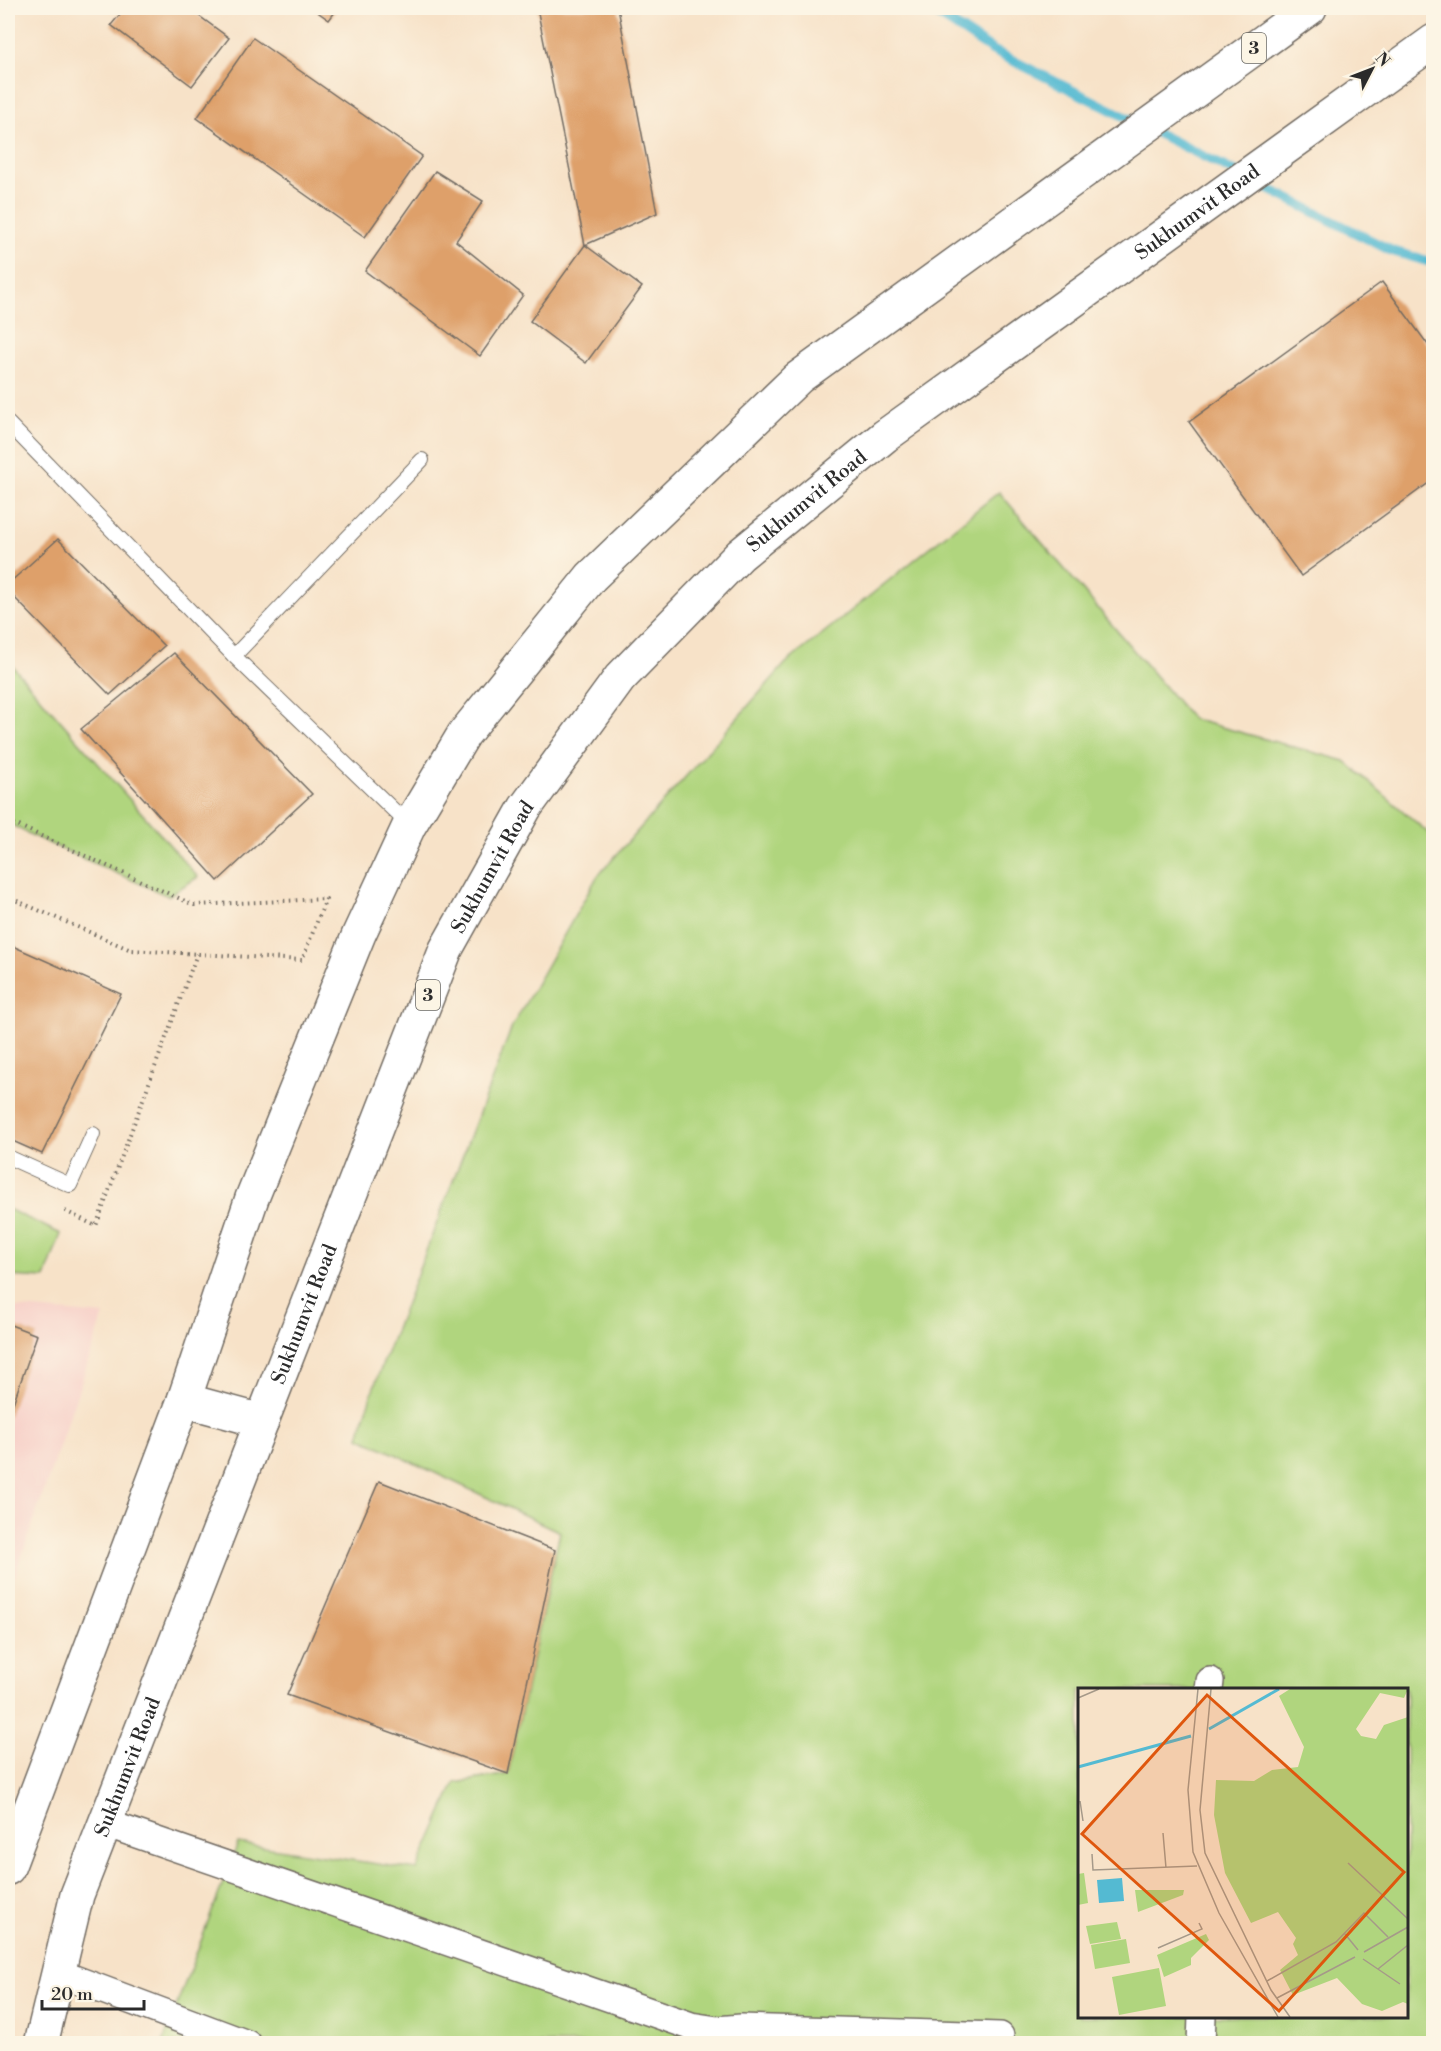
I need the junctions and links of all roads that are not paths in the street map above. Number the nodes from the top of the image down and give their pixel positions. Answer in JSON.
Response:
{"nodes":[{"id":1,"x":1310,"y":8,"type":"edge"},
{"id":2,"x":1434,"y":41,"type":"edge"},
{"id":3,"x":8,"y":423,"type":"edge"},
{"id":4,"x":422,"y":460,"type":"dead end"},
{"id":5,"x":234,"y":656,"type":"junction"},
{"id":6,"x":410,"y":826,"type":"junction"},
{"id":7,"x":93,"y":1134,"type":"dead end"},
{"id":8,"x":8,"y":1156,"type":"edge"},
{"id":9,"x":184,"y":1400,"type":"junction"},
{"id":10,"x":262,"y":1420,"type":"junction"},
{"id":11,"x":105,"y":1823,"type":"junction"},
{"id":12,"x":8,"y":1868,"type":"edge"},
{"id":13,"x":58,"y":1973,"type":"junction"},
{"id":14,"x":1202,"y":2018,"type":"edge"},
{"id":15,"x":783,"y":2036,"type":"edge"},
{"id":16,"x":41,"y":2043,"type":"edge"},
{"id":17,"x":247,"y":2043,"type":"edge"},
{"id":18,"x":999,"y":2043,"type":"edge"},
{"id":19,"x":1201,"y":2043,"type":"edge"}],
"edges":[{"from":1,"to":6,"type":"highway","number":"3"},
{"from":2,"to":10,"type":"highway","name":"Sukhumvit Road","number":"3"},
{"from":3,"to":5,"type":"lane"},
{"from":4,"to":5,"type":"lane"},
{"from":5,"to":6,"type":"lane"},
{"from":6,"to":9,"type":"highway","number":"3"},
{"from":7,"to":8,"type":"lane"},
{"from":9,"to":10,"type":"highway"},
{"from":9,"to":12,"type":"highway","number":"3"},
{"from":10,"to":11,"type":"highway","name":"Sukhumvit Road","number":"3"},
{"from":11,"to":13,"type":"highway","name":"Sukhumvit Road","number":"3"},
{"from":11,"to":15,"type":"street"},
{"from":13,"to":16,"type":"highway","name":"Sukhumvit Road","number":"3"},
{"from":13,"to":17,"type":"street"},
{"from":14,"to":19,"type":"street"},
{"from":15,"to":18,"type":"street"}]}
